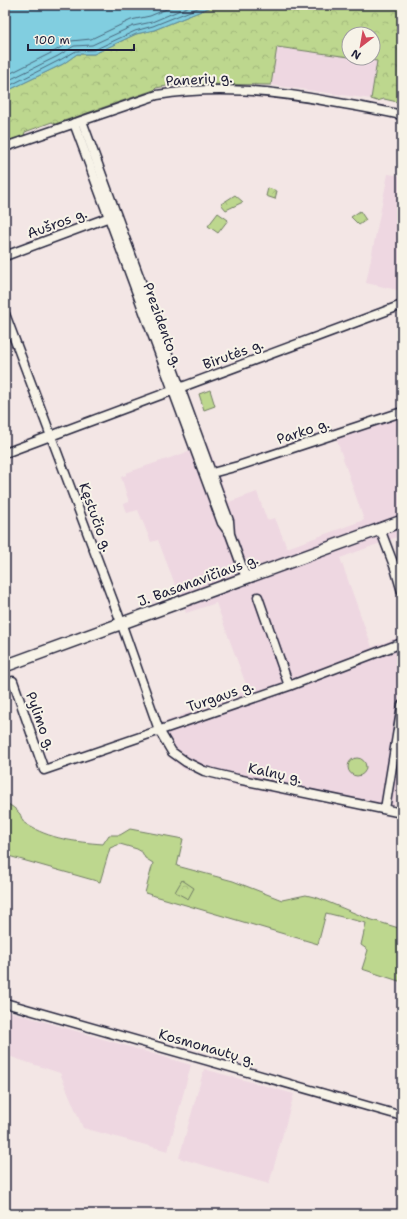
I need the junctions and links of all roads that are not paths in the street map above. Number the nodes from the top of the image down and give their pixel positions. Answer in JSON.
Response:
{"nodes":[{"id":1,"x":402,"y":115,"type":"edge"},
{"id":2,"x":78,"y":122,"type":"junction"},
{"id":3,"x":5,"y":147,"type":"edge"},
{"id":4,"x":113,"y":216,"type":"junction"},
{"id":5,"x":5,"y":256,"type":"edge"},
{"id":6,"x":402,"y":305,"type":"edge"},
{"id":7,"x":5,"y":314,"type":"edge"},
{"id":8,"x":176,"y":388,"type":"junction"},
{"id":9,"x":402,"y":412,"type":"edge"},
{"id":10,"x":51,"y":436,"type":"junction"},
{"id":11,"x":5,"y":453,"type":"edge"},
{"id":12,"x":212,"y":473,"type":"junction"},
{"id":13,"x":402,"y":521,"type":"edge"},
{"id":14,"x":380,"y":529,"type":"junction"},
{"id":15,"x":230,"y":534,"type":"junction"},
{"id":16,"x":246,"y":578,"type":"junction"},
{"id":17,"x":402,"y":592,"type":"edge"},
{"id":18,"x":258,"y":597,"type":"dead end"},
{"id":19,"x":121,"y":624,"type":"junction"},
{"id":20,"x":402,"y":643,"type":"edge"},
{"id":21,"x":6,"y":663,"type":"edge"},
{"id":22,"x":13,"y":681,"type":"dead end"},
{"id":23,"x":289,"y":686,"type":"junction"},
{"id":24,"x":402,"y":705,"type":"edge"},
{"id":25,"x":159,"y":730,"type":"junction"},
{"id":26,"x":44,"y":770,"type":"joint"},
{"id":27,"x":385,"y":809,"type":"junction"},
{"id":28,"x":402,"y":813,"type":"edge"},
{"id":29,"x":5,"y":1002,"type":"edge"},
{"id":30,"x":402,"y":1116,"type":"edge"}],
"edges":[{"from":1,"to":2,"type":"street","name":"Panerių g."},
{"from":2,"to":3,"type":"street","name":"Panerių g."},
{"from":2,"to":4,"type":"street","name":"Prezidento g."},
{"from":4,"to":5,"type":"street","name":"Aušros g."},
{"from":4,"to":8,"type":"street","name":"Prezidento g."},
{"from":6,"to":8,"type":"street","name":"Birutės g."},
{"from":7,"to":10,"type":"street","name":"Kęstučio g."},
{"from":8,"to":10,"type":"street","name":"Birutės g."},
{"from":8,"to":12,"type":"street","name":"Prezidento g."},
{"from":8,"to":15,"type":"street","name":"Prezidento g."},
{"from":9,"to":12,"type":"street","name":"Parko g."},
{"from":10,"to":11,"type":"street","name":"Birutės g."},
{"from":10,"to":19,"type":"street","name":"Kęstučio g."},
{"from":12,"to":15,"type":"street","name":"Prezidento g."},
{"from":13,"to":14,"type":"main road","name":"J. Basanavičiaus g."},
{"from":14,"to":16,"type":"main road","name":"J. Basanavičiaus g."},
{"from":14,"to":17,"type":"street"},
{"from":15,"to":16,"type":"street","name":"Prezidento g."},
{"from":16,"to":19,"type":"main road","name":"J. Basanavičiaus g."},
{"from":18,"to":23,"type":"street"},
{"from":19,"to":21,"type":"main road","name":"J. Basanavičiaus g."},
{"from":19,"to":25,"type":"street","name":"Kęstučio g."},
{"from":20,"to":23,"type":"street","name":"Turgaus g."},
{"from":22,"to":26,"type":"street","name":"Pylimo g."},
{"from":23,"to":25,"type":"street","name":"Turgaus g."},
{"from":24,"to":27,"type":"street"},
{"from":25,"to":26,"type":"street","name":"Turgaus g."},
{"from":25,"to":27,"type":"street","name":"Kalnų g."},
{"from":27,"to":28,"type":"street","name":"Kalnų g."},
{"from":29,"to":30,"type":"street","name":"Kosmonautų g."}]}
